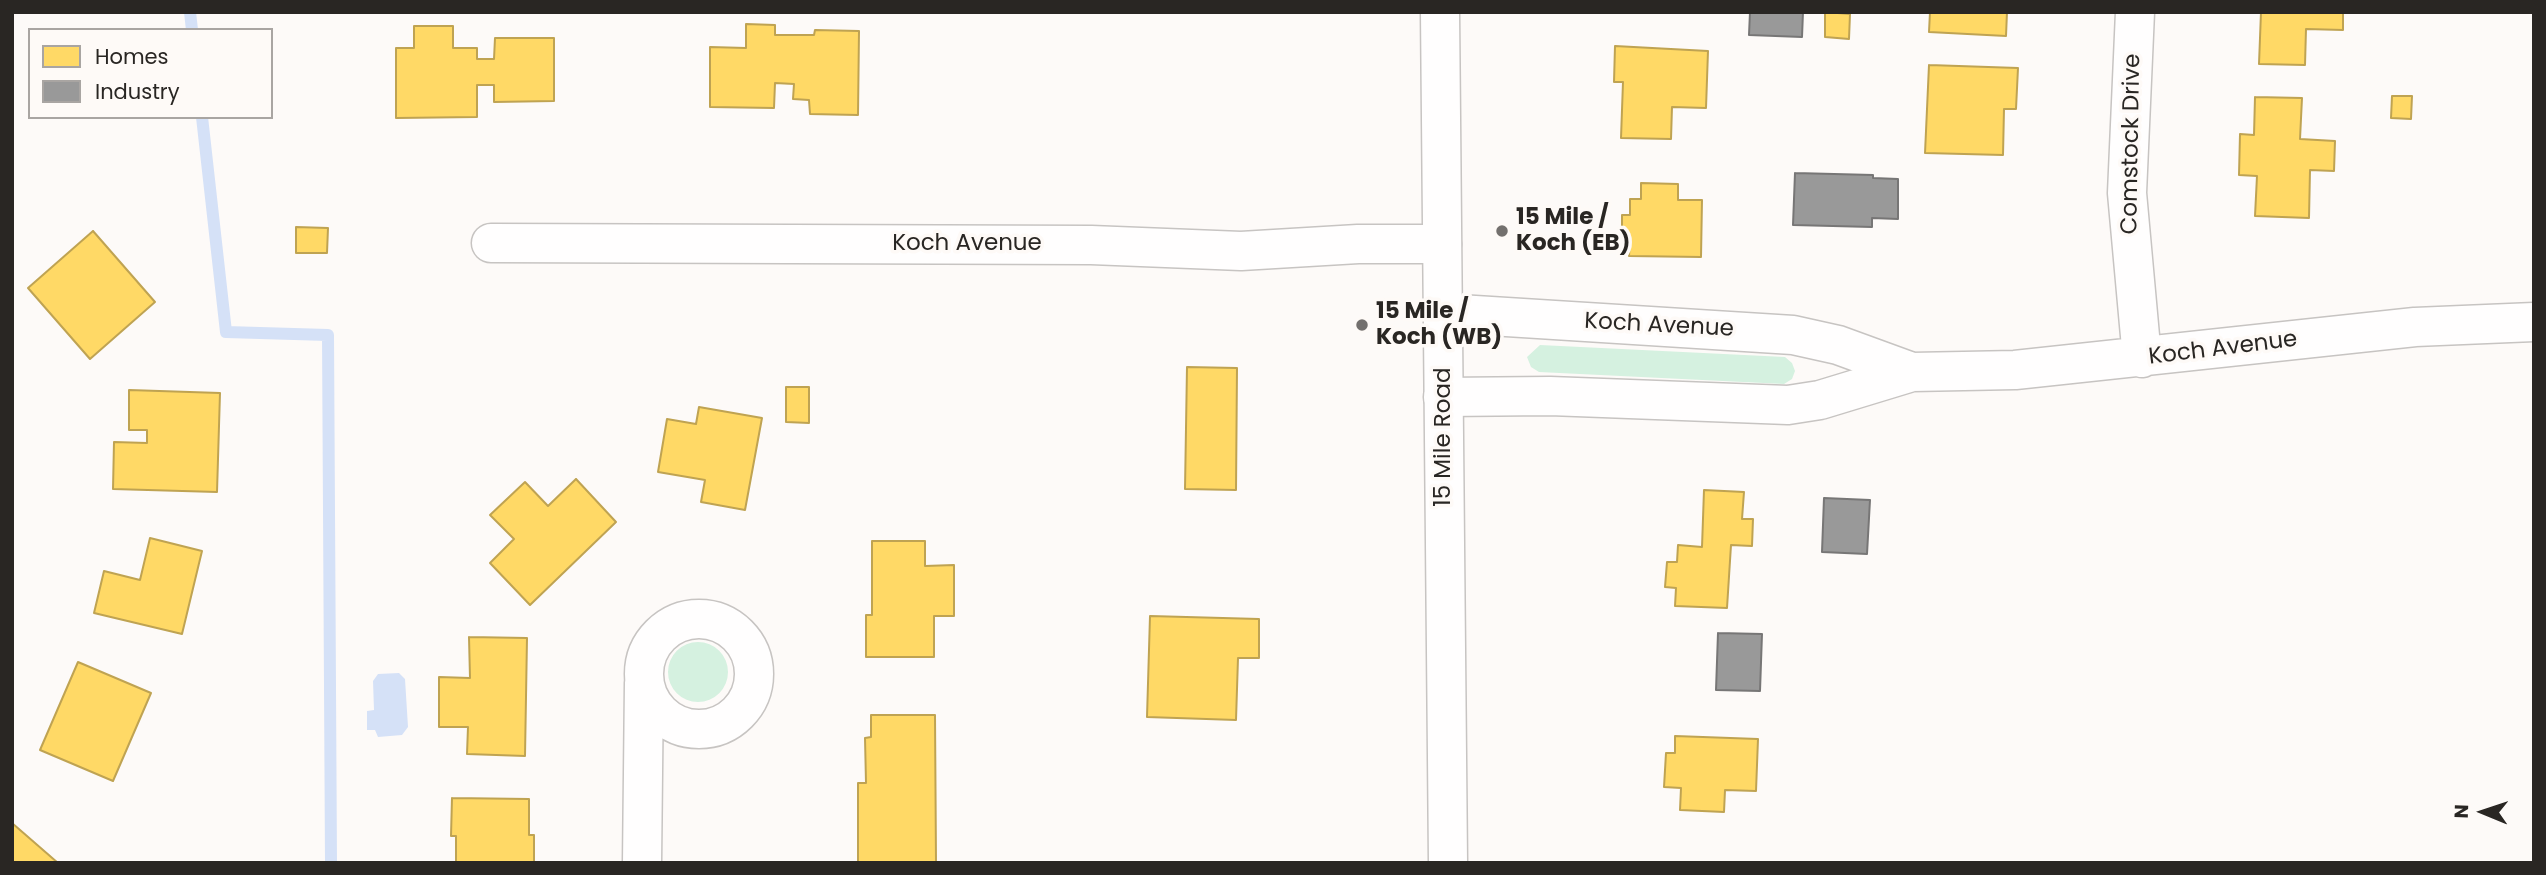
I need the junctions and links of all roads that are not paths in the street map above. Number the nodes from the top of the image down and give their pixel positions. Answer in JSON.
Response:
{"nodes":[{"id":1,"x":1440,"y":12,"type":"edge"},
{"id":2,"x":2135,"y":12,"type":"edge"},
{"id":3,"x":492,"y":243,"type":"dead end"},
{"id":4,"x":1442,"y":244,"type":"junction"},
{"id":5,"x":1443,"y":313,"type":"junction"},
{"id":6,"x":2534,"y":322,"type":"edge"},
{"id":7,"x":2142,"y":358,"type":"junction"},
{"id":8,"x":1912,"y":372,"type":"junction"},
{"id":9,"x":1443,"y":397,"type":"junction"},
{"id":10,"x":643,"y":678,"type":"junction"},
{"id":11,"x":707,"y":729,"type":"junction"},
{"id":12,"x":645,"y":805,"type":"junction"},
{"id":13,"x":642,"y":863,"type":"edge"},
{"id":14,"x":1448,"y":863,"type":"edge"}],
"edges":[{"from":1,"to":4,"type":"street","name":"15 Mile Road"},
{"from":2,"to":7,"type":"street","name":"Comstock Drive"},
{"from":3,"to":4,"type":"street","name":"Koch Avenue"},
{"from":4,"to":5,"type":"street","name":"15 Mile Road"},
{"from":5,"to":8,"type":"street","name":"Koch Avenue"},
{"from":5,"to":9,"type":"street","name":"15 Mile Road"},
{"from":6,"to":7,"type":"street","name":"Koch Avenue"},
{"from":7,"to":8,"type":"street","name":"Koch Avenue"},
{"from":8,"to":9,"type":"street","name":"Koch Avenue"},
{"from":9,"to":14,"type":"street","name":"15 Mile Road"},
{"from":10,"to":11,"type":"street"},
{"from":10,"to":11,"type":"street"},
{"from":10,"to":12,"type":"street"},
{"from":11,"to":12,"type":"street"},
{"from":12,"to":13,"type":"street"}]}
